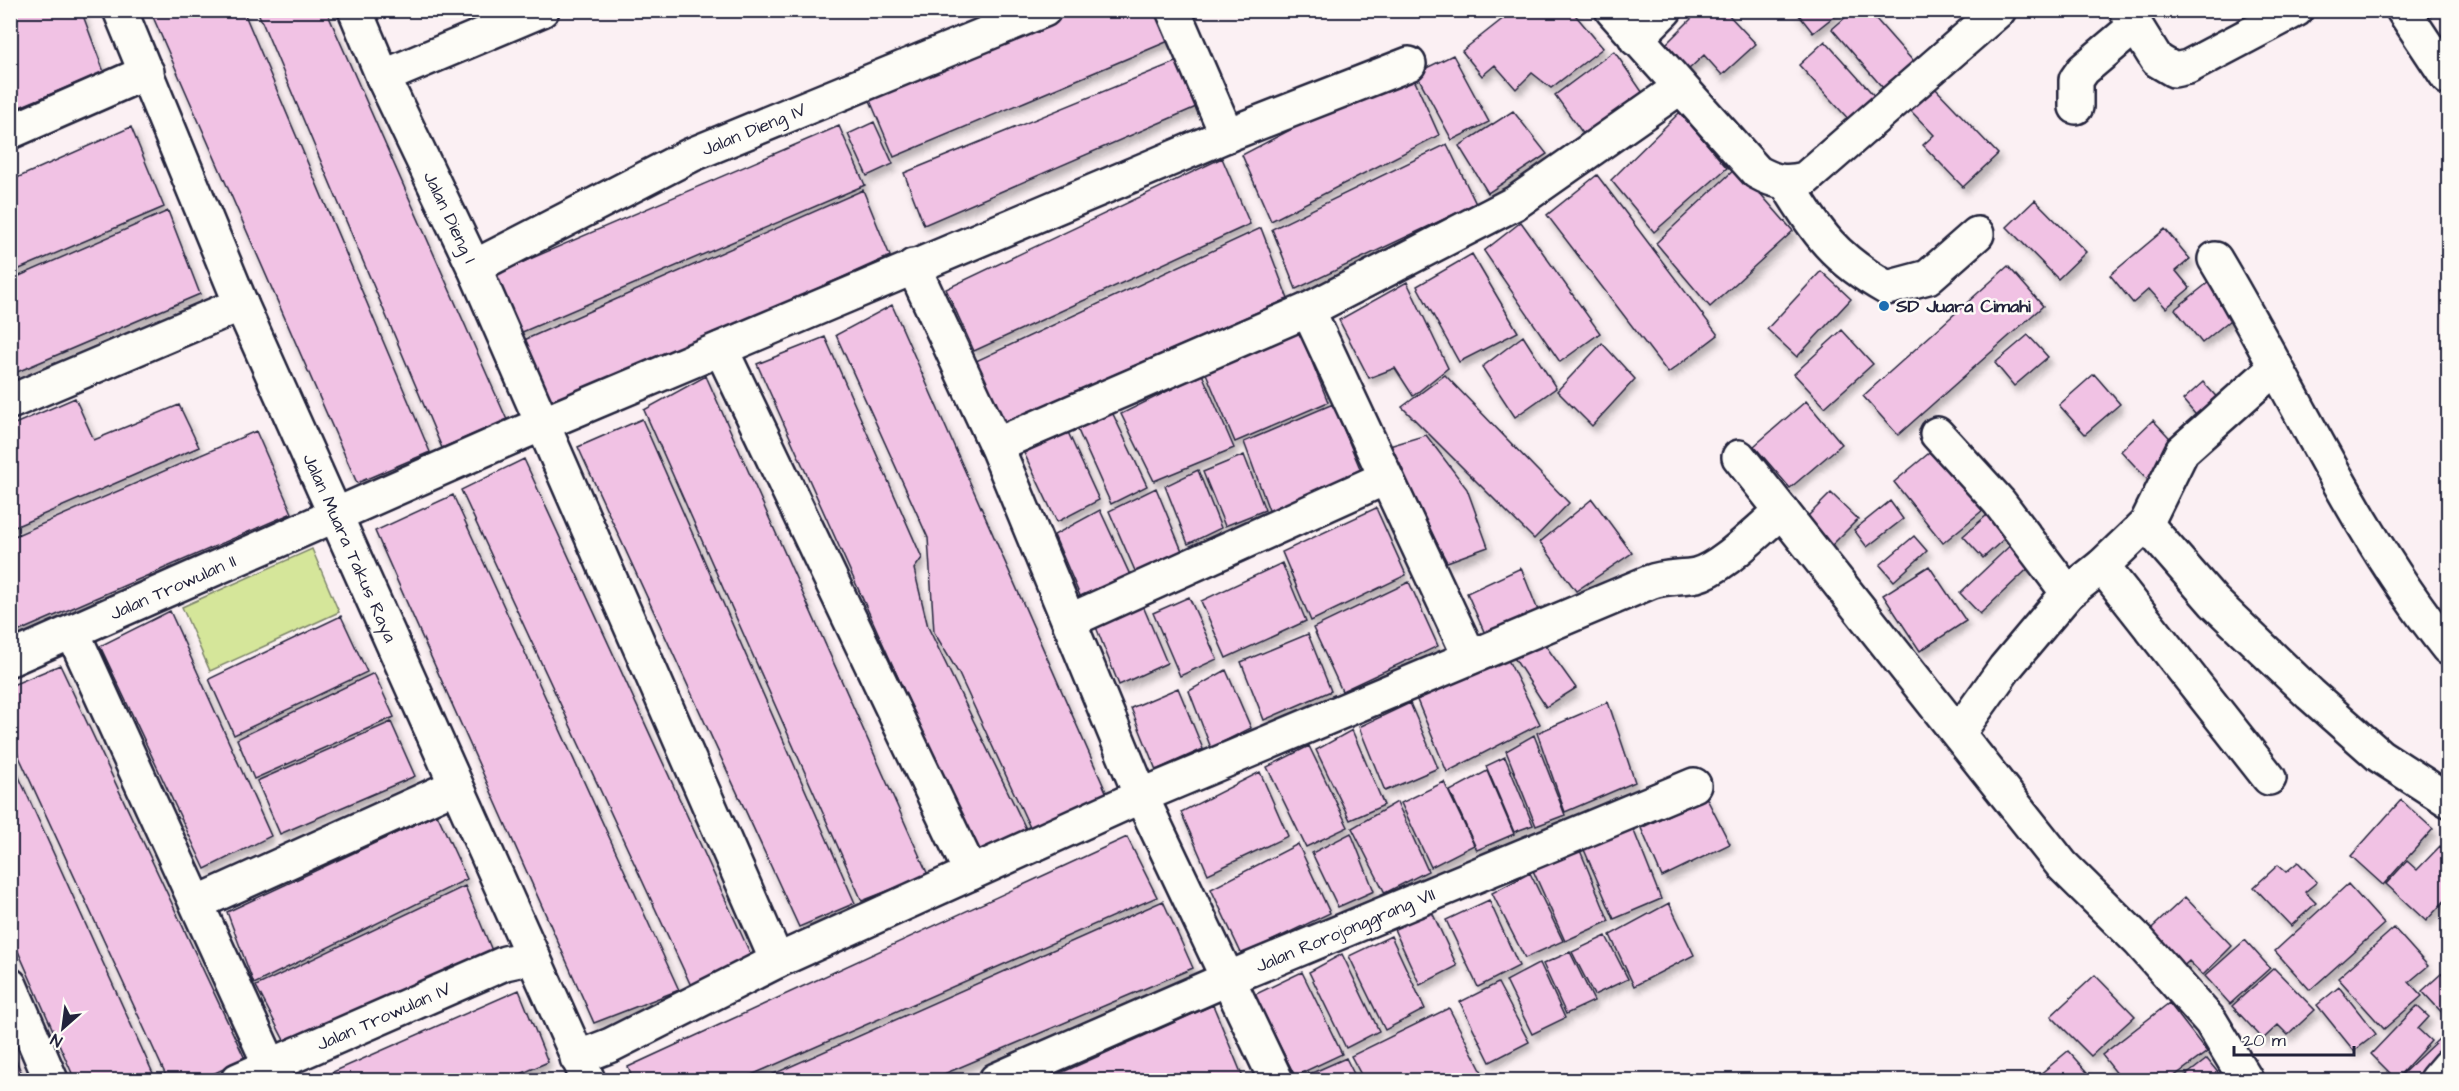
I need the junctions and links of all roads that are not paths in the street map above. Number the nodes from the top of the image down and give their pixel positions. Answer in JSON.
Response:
{"nodes":[{"id":1,"x":120,"y":10,"type":"edge"},
{"id":2,"x":355,"y":10,"type":"edge"},
{"id":3,"x":542,"y":10,"type":"edge"},
{"id":4,"x":1044,"y":10,"type":"edge"},
{"id":5,"x":1173,"y":10,"type":"edge"},
{"id":6,"x":1612,"y":10,"type":"edge"},
{"id":7,"x":1665,"y":10,"type":"edge"},
{"id":8,"x":1999,"y":10,"type":"edge"},
{"id":9,"x":2295,"y":10,"type":"edge"},
{"id":10,"x":2403,"y":10,"type":"edge"},
{"id":11,"x":2131,"y":18,"type":"edge"},
{"id":12,"x":1636,"y":39,"type":"junction"},
{"id":13,"x":1409,"y":64,"type":"dead end"},
{"id":14,"x":147,"y":72,"type":"junction"},
{"id":15,"x":383,"y":78,"type":"junction"},
{"id":16,"x":2448,"y":78,"type":"edge"},
{"id":17,"x":1679,"y":88,"type":"junction"},
{"id":18,"x":2076,"y":107,"type":"dead end"},
{"id":19,"x":10,"y":132,"type":"edge"},
{"id":20,"x":1227,"y":135,"type":"junction"},
{"id":21,"x":1786,"y":184,"type":"junction"},
{"id":22,"x":1977,"y":234,"type":"dead end"},
{"id":23,"x":2215,"y":259,"type":"dead end"},
{"id":24,"x":913,"y":266,"type":"junction"},
{"id":25,"x":474,"y":267,"type":"junction"},
{"id":26,"x":241,"y":304,"type":"junction"},
{"id":27,"x":1308,"y":310,"type":"junction"},
{"id":28,"x":721,"y":349,"type":"junction"},
{"id":29,"x":2276,"y":367,"type":"junction"},
{"id":30,"x":10,"y":402,"type":"edge"},
{"id":31,"x":542,"y":424,"type":"junction"},
{"id":32,"x":1936,"y":434,"type":"dead end"},
{"id":33,"x":996,"y":445,"type":"junction"},
{"id":34,"x":1739,"y":457,"type":"dead end"},
{"id":35,"x":1385,"y":478,"type":"junction"},
{"id":36,"x":1782,"y":511,"type":"junction"},
{"id":37,"x":335,"y":514,"type":"junction"},
{"id":38,"x":2146,"y":524,"type":"junction"},
{"id":39,"x":2102,"y":566,"type":"junction"},
{"id":40,"x":2068,"y":593,"type":"junction"},
{"id":41,"x":1069,"y":621,"type":"junction"},
{"id":42,"x":73,"y":633,"type":"junction"},
{"id":43,"x":2448,"y":648,"type":"edge"},
{"id":44,"x":1470,"y":657,"type":"junction"},
{"id":45,"x":10,"y":659,"type":"edge"},
{"id":46,"x":1959,"y":732,"type":"junction"},
{"id":47,"x":2269,"y":778,"type":"dead end"},
{"id":48,"x":455,"y":786,"type":"junction"},
{"id":49,"x":1694,"y":786,"type":"dead end"},
{"id":50,"x":1141,"y":796,"type":"junction"},
{"id":51,"x":2448,"y":800,"type":"edge"},
{"id":52,"x":971,"y":873,"type":"junction"},
{"id":53,"x":197,"y":903,"type":"junction"},
{"id":54,"x":533,"y":957,"type":"junction"},
{"id":55,"x":777,"y":961,"type":"junction"},
{"id":56,"x":1227,"y":978,"type":"junction"},
{"id":57,"x":10,"y":985,"type":"edge"},
{"id":58,"x":270,"y":1065,"type":"junction"},
{"id":59,"x":2448,"y":1066,"type":"edge"},
{"id":60,"x":582,"y":1069,"type":"edge"},
{"id":61,"x":51,"y":1080,"type":"edge"},
{"id":62,"x":238,"y":1080,"type":"edge"},
{"id":63,"x":996,"y":1080,"type":"edge"},
{"id":64,"x":1276,"y":1080,"type":"edge"},
{"id":65,"x":2246,"y":1080,"type":"edge"},
{"id":66,"x":2436,"y":1080,"type":"edge"}],
"edges":[{"from":1,"to":14,"type":"street","name":"Jalan Muara Takus Raya"},
{"from":2,"to":15,"type":"street","name":"Jalan Dieng I"},
{"from":3,"to":15,"type":"street"},
{"from":4,"to":25,"type":"street","name":"Jalan Dieng IV"},
{"from":5,"to":20,"type":"street"},
{"from":6,"to":12,"type":"street"},
{"from":7,"to":12,"type":"street"},
{"from":8,"to":21,"type":"street"},
{"from":9,"to":11,"type":"street"},
{"from":10,"to":16,"type":"street"},
{"from":11,"to":18,"type":"street"},
{"from":12,"to":17,"type":"street"},
{"from":13,"to":20,"type":"street","name":"Jalan Trowulan II"},
{"from":14,"to":19,"type":"street"},
{"from":14,"to":26,"type":"street","name":"Jalan Muara Takus Raya"},
{"from":15,"to":25,"type":"street","name":"Jalan Dieng I"},
{"from":17,"to":21,"type":"street"},
{"from":17,"to":27,"type":"street"},
{"from":20,"to":24,"type":"street","name":"Jalan Trowulan II"},
{"from":21,"to":22,"type":"street"},
{"from":23,"to":29,"type":"street"},
{"from":24,"to":28,"type":"street","name":"Jalan Trowulan II"},
{"from":24,"to":33,"type":"street"},
{"from":25,"to":31,"type":"street","name":"Jalan Dieng I"},
{"from":26,"to":30,"type":"street"},
{"from":26,"to":37,"type":"street","name":"Jalan Muara Takus Raya"},
{"from":27,"to":33,"type":"street"},
{"from":27,"to":35,"type":"street"},
{"from":28,"to":31,"type":"street","name":"Jalan Trowulan II"},
{"from":28,"to":52,"type":"street"},
{"from":29,"to":38,"type":"street"},
{"from":29,"to":43,"type":"street"},
{"from":31,"to":37,"type":"street","name":"Jalan Trowulan II"},
{"from":31,"to":55,"type":"street","name":"Jalan Dieng I"},
{"from":32,"to":40,"type":"street"},
{"from":33,"to":41,"type":"street"},
{"from":34,"to":36,"type":"street"},
{"from":35,"to":41,"type":"street"},
{"from":35,"to":44,"type":"street"},
{"from":36,"to":44,"type":"street"},
{"from":36,"to":46,"type":"street"},
{"from":37,"to":42,"type":"street","name":"Jalan Trowulan II"},
{"from":37,"to":48,"type":"street","name":"Jalan Muara Takus Raya"},
{"from":38,"to":39,"type":"street"},
{"from":38,"to":51,"type":"street"},
{"from":39,"to":40,"type":"street"},
{"from":39,"to":47,"type":"street"},
{"from":40,"to":46,"type":"street"},
{"from":41,"to":50,"type":"street"},
{"from":42,"to":45,"type":"street","name":"Jalan Trowulan II"},
{"from":42,"to":53,"type":"street"},
{"from":44,"to":50,"type":"street"},
{"from":46,"to":65,"type":"street"},
{"from":48,"to":53,"type":"street"},
{"from":48,"to":54,"type":"street","name":"Jalan Muara Takus Raya"},
{"from":49,"to":56,"type":"street","name":"Jalan Rorojonggrang VII"},
{"from":50,"to":52,"type":"street"},
{"from":50,"to":56,"type":"street"},
{"from":52,"to":55,"type":"street"},
{"from":53,"to":58,"type":"street"},
{"from":54,"to":58,"type":"street","name":"Jalan Trowulan IV"},
{"from":54,"to":60,"type":"street","name":"Jalan Muara Takus Raya"},
{"from":55,"to":60,"type":"street"},
{"from":56,"to":63,"type":"street","name":"Jalan Rorojonggrang VII"},
{"from":56,"to":64,"type":"street"},
{"from":57,"to":61,"type":"street"},
{"from":58,"to":62,"type":"street","name":"Jalan Trowulan IV"},
{"from":59,"to":66,"type":"street"}]}
